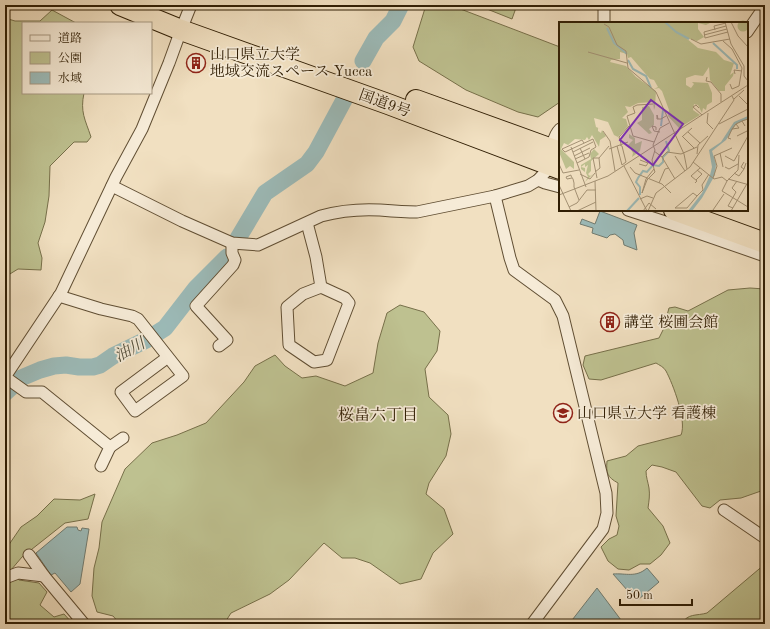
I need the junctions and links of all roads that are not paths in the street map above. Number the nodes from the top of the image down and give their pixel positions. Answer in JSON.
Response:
{"nodes":[{"id":1,"x":120,"y":5,"type":"edge"},
{"id":2,"x":155,"y":5,"type":"edge"},
{"id":3,"x":604,"y":5,"type":"edge"},
{"id":4,"x":765,"y":6,"type":"edge"},
{"id":5,"x":186,"y":17,"type":"edge"},
{"id":6,"x":604,"y":22,"type":"edge"},
{"id":7,"x":748,"y":31,"type":"edge"},
{"id":8,"x":559,"y":130,"type":"edge"},
{"id":9,"x":556,"y":159,"type":"edge"},
{"id":10,"x":538,"y":180,"type":"junction"},
{"id":11,"x":112,"y":186,"type":"junction"},
{"id":12,"x":559,"y":187,"type":"edge"},
{"id":13,"x":495,"y":196,"type":"junction"},
{"id":14,"x":631,"y":211,"type":"edge"},
{"id":15,"x":677,"y":211,"type":"edge"},
{"id":16,"x":714,"y":211,"type":"edge"},
{"id":17,"x":307,"y":223,"type":"junction"},
{"id":18,"x":765,"y":230,"type":"edge"},
{"id":19,"x":232,"y":243,"type":"junction"},
{"id":20,"x":765,"y":243,"type":"edge"},
{"id":21,"x":765,"y":256,"type":"edge"},
{"id":22,"x":321,"y":287,"type":"junction"},
{"id":23,"x":59,"y":296,"type":"junction"},
{"id":24,"x":227,"y":340,"type":"dead end"},
{"id":25,"x":168,"y":357,"type":"junction"},
{"id":26,"x":5,"y":377,"type":"edge"},
{"id":27,"x":123,"y":438,"type":"dead end"},
{"id":28,"x":110,"y":447,"type":"junction"},
{"id":29,"x":100,"y":466,"type":"dead end"},
{"id":30,"x":724,"y":510,"type":"dead end"},
{"id":31,"x":765,"y":538,"type":"edge"},
{"id":32,"x":29,"y":555,"type":"dead end"},
{"id":33,"x":44,"y":576,"type":"junction"},
{"id":34,"x":5,"y":578,"type":"edge"},
{"id":35,"x":84,"y":624,"type":"edge"},
{"id":36,"x":532,"y":624,"type":"edge"}],
"edges":[{"from":1,"to":5,"type":"highway","name":"国道9号"},
{"from":2,"to":5,"type":"highway","name":"国道9号"},
{"from":3,"to":6,"type":"street"},
{"from":4,"to":7,"type":"street"},
{"from":5,"to":9,"type":"highway","name":"国道9号"},
{"from":5,"to":11,"type":"street"},
{"from":8,"to":9,"type":"street"},
{"from":9,"to":10,"type":"street"},
{"from":10,"to":12,"type":"street"},
{"from":10,"to":13,"type":"street"},
{"from":11,"to":19,"type":"street"},
{"from":11,"to":23,"type":"street"},
{"from":13,"to":17,"type":"street"},
{"from":13,"to":36,"type":"street"},
{"from":14,"to":21,"type":"street"},
{"from":15,"to":20,"type":"highway"},
{"from":16,"to":18,"type":"highway"},
{"from":17,"to":19,"type":"street"},
{"from":17,"to":22,"type":"street"},
{"from":19,"to":24,"type":"street"},
{"from":22,"to":22,"type":"street"},
{"from":23,"to":25,"type":"street"},
{"from":23,"to":26,"type":"street"},
{"from":25,"to":25,"type":"street"},
{"from":26,"to":28,"type":"street"},
{"from":27,"to":28,"type":"street"},
{"from":28,"to":29,"type":"street"},
{"from":30,"to":31,"type":"street"},
{"from":32,"to":33,"type":"street"},
{"from":33,"to":34,"type":"street"},
{"from":33,"to":35,"type":"street"}]}
